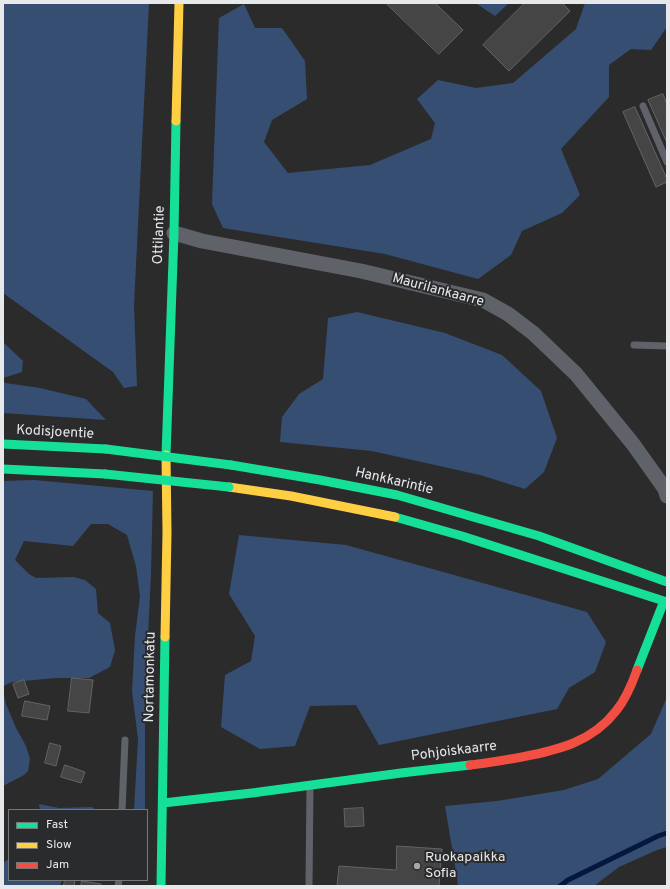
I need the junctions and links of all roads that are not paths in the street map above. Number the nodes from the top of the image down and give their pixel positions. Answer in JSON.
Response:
{"nodes":[{"id":1,"x":179,"y":3,"type":"edge"},
{"id":2,"x":643,"y":106,"type":"dead end"},
{"id":3,"x":667,"y":162,"type":"edge"},
{"id":4,"x":174,"y":233,"type":"junction"},
{"id":5,"x":634,"y":345,"type":"dead end"},
{"id":6,"x":667,"y":346,"type":"edge"},
{"id":7,"x":3,"y":444,"type":"edge"},
{"id":8,"x":106,"y":450,"type":"joint"},
{"id":9,"x":166,"y":468,"type":"joint"},
{"id":10,"x":3,"y":469,"type":"edge"},
{"id":11,"x":667,"y":496,"type":"edge"},
{"id":12,"x":667,"y":582,"type":"edge"},
{"id":13,"x":667,"y":586,"type":"edge"},
{"id":14,"x":666,"y":601,"type":"edge"},
{"id":15,"x":125,"y":740,"type":"dead end"},
{"id":16,"x":310,"y":784,"type":"junction"},
{"id":17,"x":163,"y":803,"type":"junction"},
{"id":18,"x":122,"y":809,"type":"edge"},
{"id":19,"x":161,"y":886,"type":"edge"},
{"id":20,"x":309,"y":886,"type":"edge"}],
"edges":[{"from":1,"to":4,"type":"main road","name":"Ottilantie"},
{"from":2,"to":3,"type":"lane"},
{"from":4,"to":9,"type":"main road","name":"Ottilantie"},
{"from":4,"to":11,"type":"street","name":"Maurilankaarre"},
{"from":5,"to":6,"type":"lane"},
{"from":7,"to":8,"type":"main road","name":"Kodisjoentie"},
{"from":8,"to":12,"type":"main road","name":"Hankkarintie","bridge":true},
{"from":9,"to":17,"type":"main road","name":"Nortamonkatu"},
{"from":10,"to":14,"type":"main road","bridge":true},
{"from":13,"to":14,"type":"street"},
{"from":14,"to":16,"type":"main road","name":"Pohjoiskaarre"},
{"from":15,"to":18,"type":"lane"},
{"from":16,"to":17,"type":"main road","name":"Pohjoiskaarre"},
{"from":16,"to":20,"type":"lane"},
{"from":17,"to":19,"type":"main road","name":"Nortamonkatu"}]}
